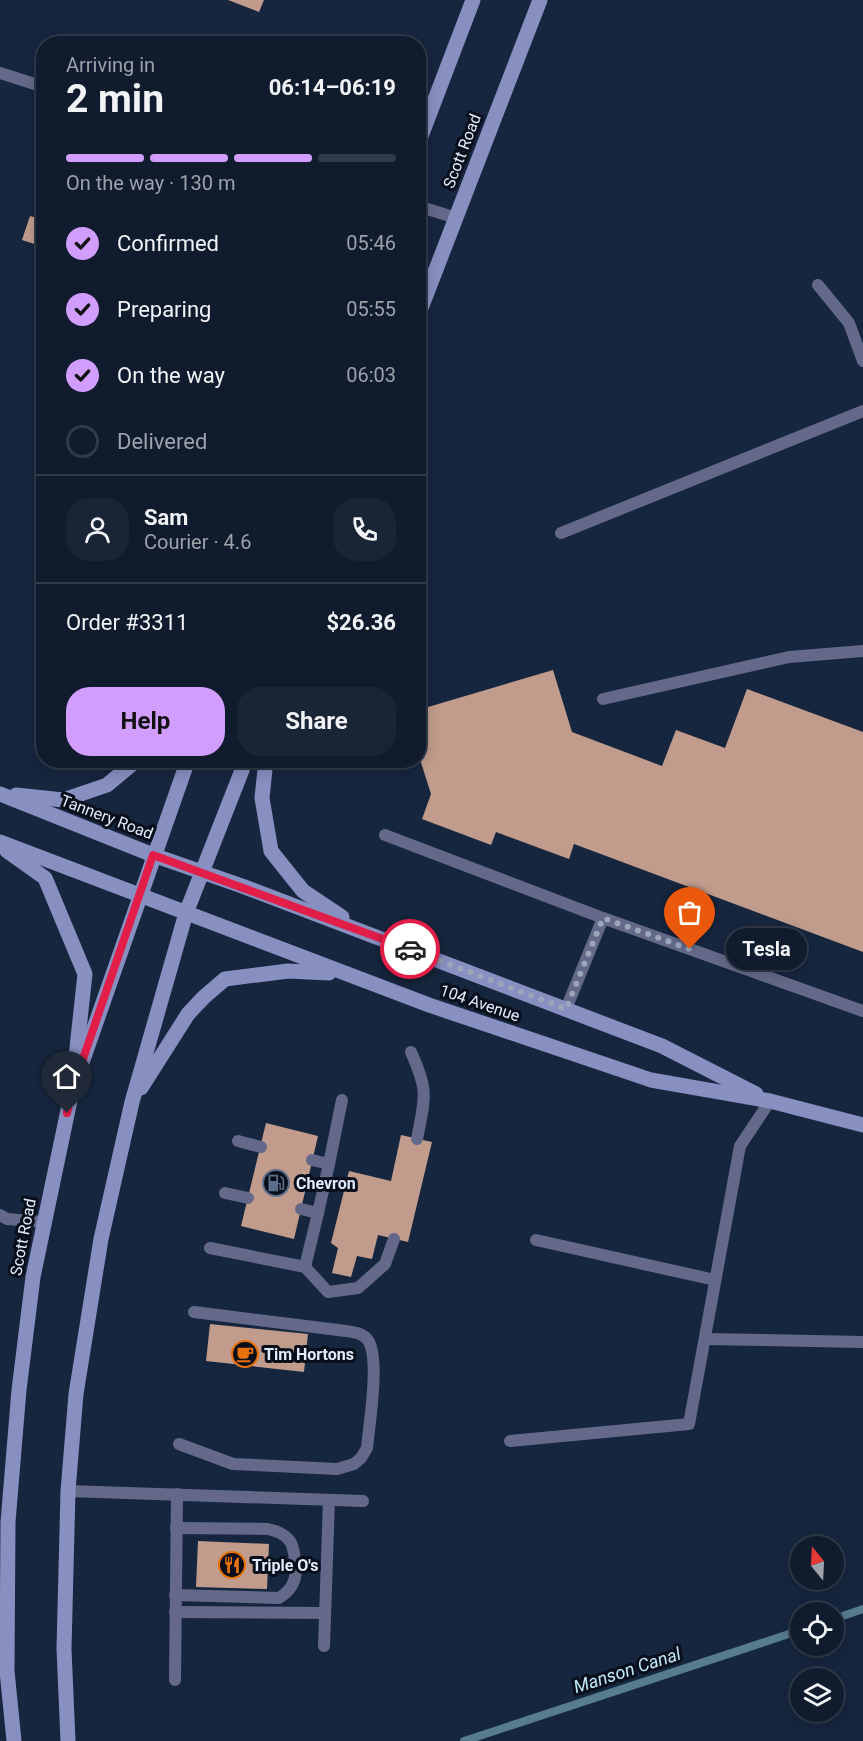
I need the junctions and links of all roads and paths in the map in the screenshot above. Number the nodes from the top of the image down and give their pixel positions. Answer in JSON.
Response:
{"nodes":[{"id":1,"x":473,"y":0,"type":"edge"},
{"id":2,"x":540,"y":0,"type":"edge"},
{"id":3,"x":0,"y":73,"type":"edge"},
{"id":4,"x":36,"y":84,"type":"edge"},
{"id":5,"x":426,"y":123,"type":"edge"},
{"id":6,"x":426,"y":209,"type":"edge"},
{"id":7,"x":456,"y":218,"type":"junction"},
{"id":8,"x":818,"y":285,"type":"dead end"},
{"id":9,"x":426,"y":295,"type":"edge"},
{"id":10,"x":863,"y":361,"type":"edge"},
{"id":11,"x":863,"y":411,"type":"edge"},
{"id":12,"x":561,"y":532,"type":"dead end"},
{"id":13,"x":863,"y":651,"type":"edge"},
{"id":14,"x":603,"y":699,"type":"dead end"},
{"id":15,"x":127,"y":768,"type":"edge"},
{"id":16,"x":185,"y":768,"type":"edge"},
{"id":17,"x":243,"y":768,"type":"edge"},
{"id":18,"x":265,"y":768,"type":"edge"},
{"id":19,"x":0,"y":794,"type":"edge"},
{"id":20,"x":385,"y":835,"type":"dead end"},
{"id":21,"x":0,"y":844,"type":"edge"},
{"id":22,"x":153,"y":855,"type":"junction"},
{"id":23,"x":201,"y":872,"type":"junction"},
{"id":24,"x":139,"y":896,"type":"junction"},
{"id":25,"x":186,"y":913,"type":"junction"},
{"id":26,"x":603,"y":918,"type":"junction"},
{"id":27,"x":364,"y":932,"type":"junction"},
{"id":28,"x":344,"y":973,"type":"junction"},
{"id":29,"x":566,"y":1009,"type":"junction"},
{"id":30,"x":863,"y":1011,"type":"edge"},
{"id":31,"x":411,"y":1052,"type":"dead end"},
{"id":32,"x":72,"y":1091,"type":"junction"},
{"id":33,"x":342,"y":1100,"type":"dead end"},
{"id":34,"x":770,"y":1101,"type":"junction"},
{"id":35,"x":132,"y":1102,"type":"junction"},
{"id":36,"x":863,"y":1125,"type":"edge"},
{"id":37,"x":417,"y":1139,"type":"dead end"},
{"id":38,"x":238,"y":1141,"type":"dead end"},
{"id":39,"x":261,"y":1147,"type":"dead end"},
{"id":40,"x":312,"y":1160,"type":"dead end"},
{"id":41,"x":329,"y":1164,"type":"junction"},
{"id":42,"x":225,"y":1193,"type":"dead end"},
{"id":43,"x":248,"y":1198,"type":"dead end"},
{"id":44,"x":301,"y":1209,"type":"dead end"},
{"id":45,"x":318,"y":1213,"type":"junction"},
{"id":46,"x":0,"y":1215,"type":"edge"},
{"id":47,"x":44,"y":1222,"type":"junction"},
{"id":48,"x":394,"y":1239,"type":"dead end"},
{"id":49,"x":536,"y":1240,"type":"dead end"},
{"id":50,"x":210,"y":1248,"type":"dead end"},
{"id":51,"x":305,"y":1267,"type":"junction"},
{"id":52,"x":716,"y":1280,"type":"junction"},
{"id":53,"x":194,"y":1312,"type":"dead end"},
{"id":54,"x":705,"y":1339,"type":"junction"},
{"id":55,"x":863,"y":1342,"type":"edge"},
{"id":56,"x":510,"y":1441,"type":"dead end"},
{"id":57,"x":179,"y":1444,"type":"dead end"},
{"id":58,"x":68,"y":1491,"type":"junction"},
{"id":59,"x":177,"y":1494,"type":"junction"},
{"id":60,"x":329,"y":1500,"type":"junction"},
{"id":61,"x":363,"y":1501,"type":"dead end"},
{"id":62,"x":176,"y":1528,"type":"junction"},
{"id":63,"x":176,"y":1595,"type":"junction"},
{"id":64,"x":176,"y":1612,"type":"junction"},
{"id":65,"x":325,"y":1613,"type":"junction"},
{"id":66,"x":324,"y":1646,"type":"dead end"},
{"id":67,"x":175,"y":1680,"type":"dead end"},
{"id":68,"x":14,"y":1741,"type":"edge"},
{"id":69,"x":68,"y":1741,"type":"edge"}],
"edges":[{"from":1,"to":5,"type":"main road"},
{"from":2,"to":7,"type":"main road","name":"Scott Road"},
{"from":3,"to":4,"type":"lane"},
{"from":6,"to":7,"type":"lane"},
{"from":7,"to":9,"type":"main road","name":"Scott Road"},
{"from":8,"to":10,"type":"lane"},
{"from":11,"to":12,"type":"lane"},
{"from":13,"to":14,"type":"lane"},
{"from":15,"to":19,"type":"main road"},
{"from":16,"to":22,"type":"main road","name":"Scott Road"},
{"from":17,"to":23,"type":"main road"},
{"from":18,"to":27,"type":"main road"},
{"from":19,"to":22,"type":"main road","name":"Tannery Road"},
{"from":20,"to":26,"type":"lane"},
{"from":21,"to":24,"type":"main road"},
{"from":21,"to":32,"type":"main road"},
{"from":22,"to":23,"type":"main road","name":"Tannery Road"},
{"from":22,"to":24,"type":"main road","name":"Scott Road"},
{"from":23,"to":25,"type":"main road"},
{"from":23,"to":27,"type":"main road","name":"104 Avenue"},
{"from":24,"to":25,"type":"main road"},
{"from":24,"to":32,"type":"main road","name":"Scott Road"},
{"from":25,"to":28,"type":"main road","name":"104 Avenue"},
{"from":25,"to":35,"type":"main road"},
{"from":26,"to":29,"type":"lane"},
{"from":26,"to":30,"type":"lane"},
{"from":27,"to":29,"type":"main road","name":"104 Avenue"},
{"from":28,"to":34,"type":"main road","name":"104 Avenue"},
{"from":28,"to":35,"type":"main road"},
{"from":29,"to":34,"type":"main road","name":"104 Avenue"},
{"from":31,"to":37,"type":"lane"},
{"from":32,"to":47,"type":"main road","name":"Scott Road"},
{"from":33,"to":41,"type":"lane"},
{"from":34,"to":36,"type":"main road","name":"104 Avenue"},
{"from":34,"to":52,"type":"lane"},
{"from":35,"to":58,"type":"main road"},
{"from":38,"to":39,"type":"lane"},
{"from":40,"to":41,"type":"lane"},
{"from":41,"to":45,"type":"lane"},
{"from":42,"to":43,"type":"lane"},
{"from":44,"to":45,"type":"lane"},
{"from":45,"to":51,"type":"lane"},
{"from":46,"to":47,"type":"lane"},
{"from":47,"to":68,"type":"main road","name":"Scott Road"},
{"from":48,"to":51,"type":"lane"},
{"from":49,"to":52,"type":"lane"},
{"from":50,"to":51,"type":"lane"},
{"from":52,"to":54,"type":"lane"},
{"from":53,"to":57,"type":"lane"},
{"from":54,"to":55,"type":"lane"},
{"from":54,"to":56,"type":"lane"},
{"from":58,"to":59,"type":"lane"},
{"from":58,"to":69,"type":"main road"},
{"from":59,"to":60,"type":"lane"},
{"from":59,"to":62,"type":"lane"},
{"from":60,"to":61,"type":"lane"},
{"from":60,"to":65,"type":"lane"},
{"from":62,"to":63,"type":"lane"},
{"from":62,"to":63,"type":"lane"},
{"from":63,"to":64,"type":"lane"},
{"from":64,"to":65,"type":"lane"},
{"from":64,"to":67,"type":"lane"},
{"from":65,"to":66,"type":"lane"}]}
